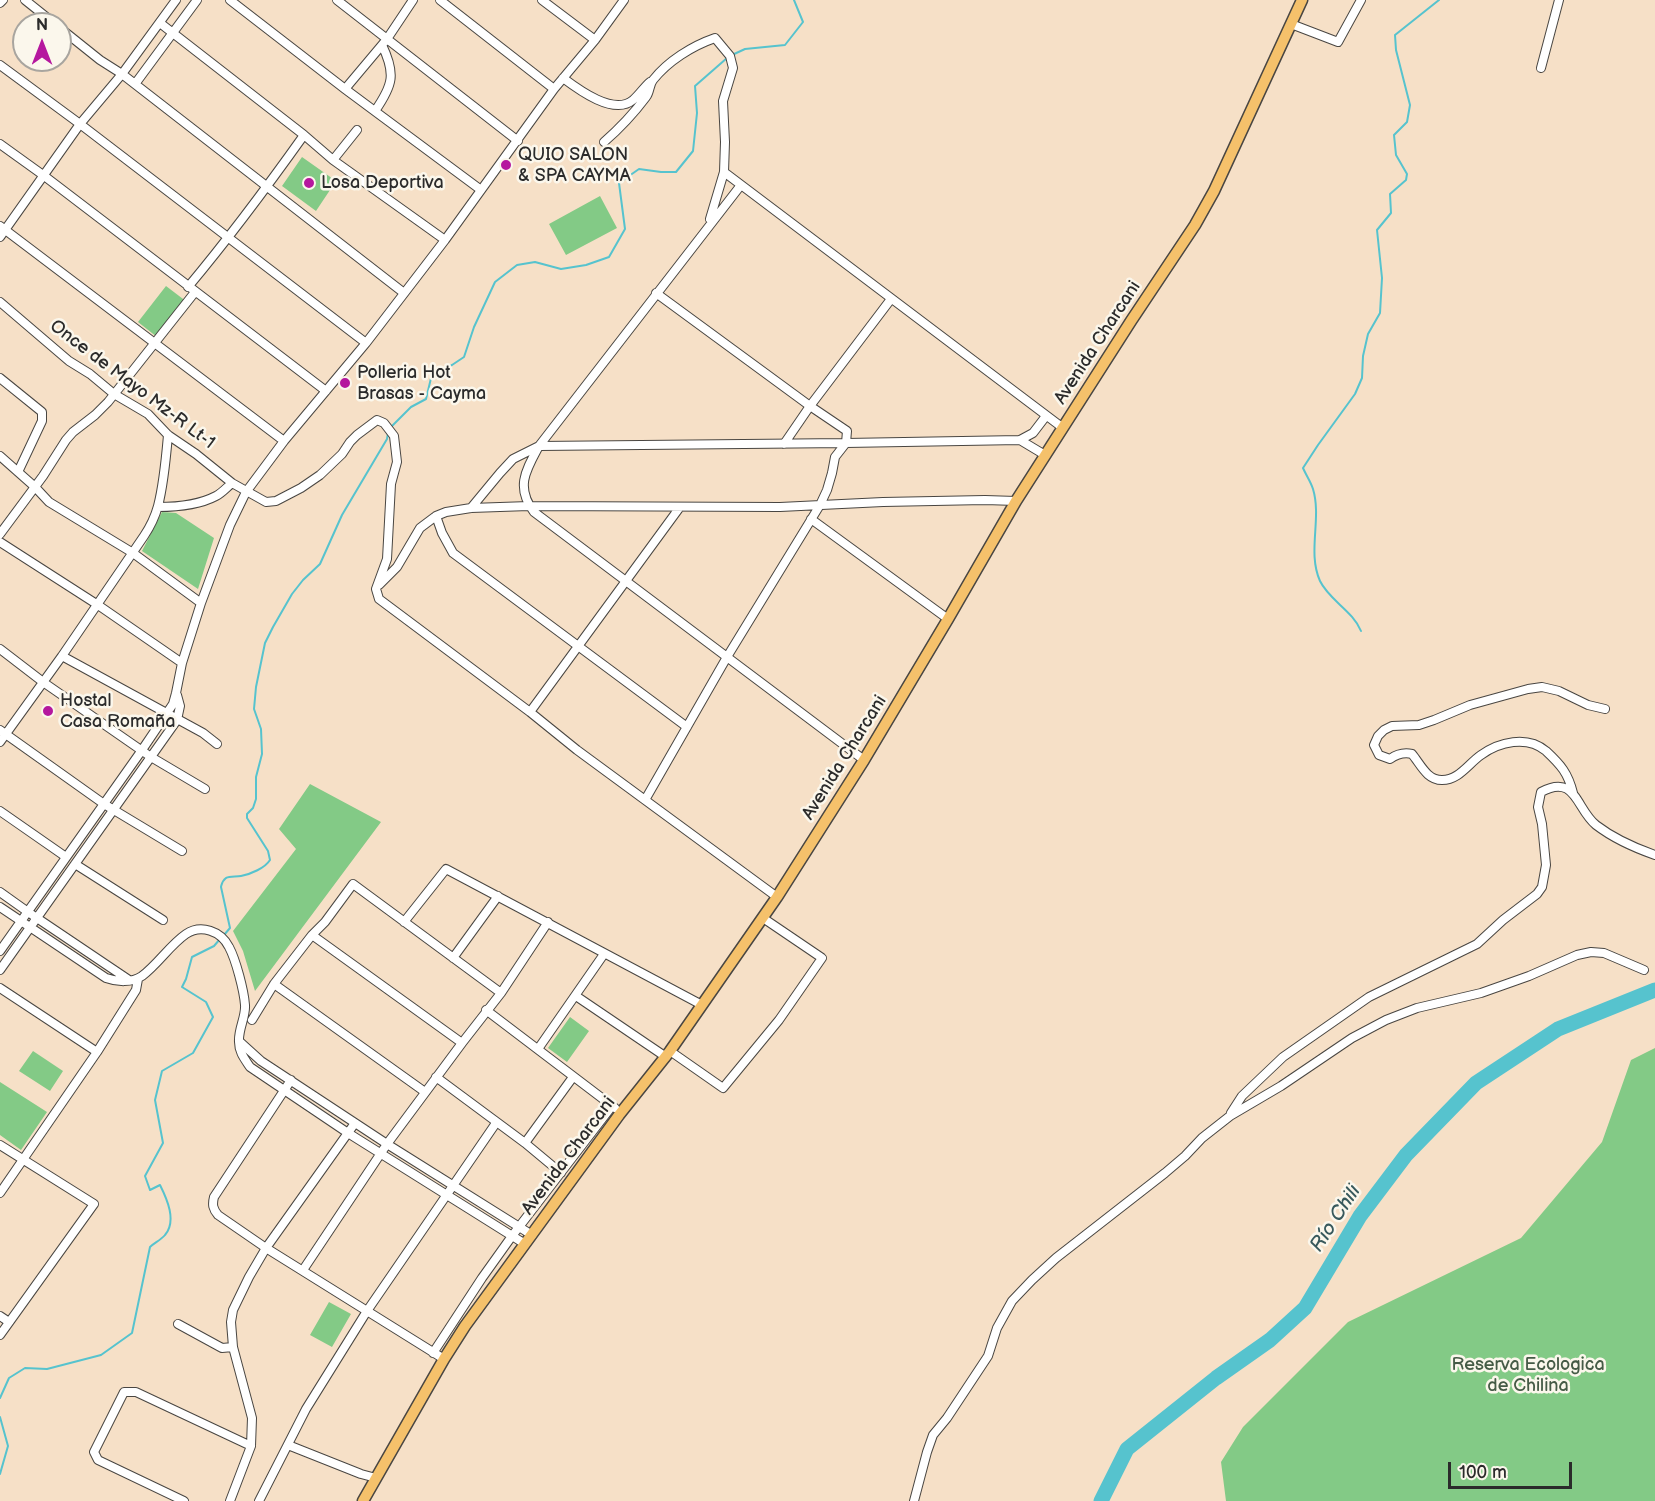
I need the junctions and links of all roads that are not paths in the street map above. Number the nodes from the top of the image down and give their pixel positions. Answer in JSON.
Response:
{"nodes":[{"id":1,"x":25,"y":0,"type":"edge"},
{"id":2,"x":176,"y":0,"type":"edge"},
{"id":3,"x":197,"y":0,"type":"edge"},
{"id":4,"x":230,"y":0,"type":"edge"},
{"id":5,"x":337,"y":0,"type":"edge"},
{"id":6,"x":412,"y":0,"type":"edge"},
{"id":7,"x":440,"y":0,"type":"edge"},
{"id":8,"x":542,"y":0,"type":"edge"},
{"id":9,"x":624,"y":0,"type":"edge"},
{"id":10,"x":1302,"y":0,"type":"edge"},
{"id":11,"x":1361,"y":0,"type":"edge"},
{"id":12,"x":1559,"y":0,"type":"edge"},
{"id":13,"x":40,"y":12,"type":"edge"},
{"id":14,"x":160,"y":23,"type":"junction"},
{"id":15,"x":1291,"y":24,"type":"junction"},
{"id":16,"x":174,"y":33,"type":"junction"},
{"id":17,"x":72,"y":38,"type":"edge"},
{"id":18,"x":595,"y":40,"type":"junction"},
{"id":19,"x":384,"y":42,"type":"junction"},
{"id":20,"x":0,"y":65,"type":"edge"},
{"id":21,"x":1541,"y":68,"type":"dead end"},
{"id":22,"x":122,"y":74,"type":"junction"},
{"id":23,"x":563,"y":78,"type":"junction"},
{"id":24,"x":650,"y":82,"type":"junction"},
{"id":25,"x":135,"y":84,"type":"junction"},
{"id":26,"x":345,"y":89,"type":"junction"},
{"id":27,"x":554,"y":89,"type":"junction"},
{"id":28,"x":375,"y":111,"type":"junction"},
{"id":29,"x":80,"y":124,"type":"junction"},
{"id":30,"x":357,"y":130,"type":"dead end"},
{"id":31,"x":304,"y":135,"type":"junction"},
{"id":32,"x":518,"y":141,"type":"junction"},
{"id":33,"x":604,"y":142,"type":"dead end"},
{"id":34,"x":0,"y":144,"type":"edge"},
{"id":35,"x":333,"y":160,"type":"junction"},
{"id":36,"x":724,"y":172,"type":"junction"},
{"id":37,"x":43,"y":175,"type":"junction"},
{"id":38,"x":741,"y":185,"type":"junction"},
{"id":39,"x":267,"y":188,"type":"junction"},
{"id":40,"x":481,"y":190,"type":"junction"},
{"id":41,"x":708,"y":225,"type":"junction"},
{"id":42,"x":2,"y":231,"type":"edge"},
{"id":43,"x":229,"y":238,"type":"junction"},
{"id":44,"x":445,"y":240,"type":"junction"},
{"id":45,"x":191,"y":290,"type":"junction"},
{"id":46,"x":404,"y":294,"type":"junction"},
{"id":47,"x":656,"y":294,"type":"junction"},
{"id":48,"x":891,"y":299,"type":"junction"},
{"id":49,"x":0,"y":302,"type":"edge"},
{"id":50,"x":155,"y":342,"type":"junction"},
{"id":51,"x":366,"y":343,"type":"junction"},
{"id":52,"x":0,"y":378,"type":"edge"},
{"id":53,"x":326,"y":391,"type":"junction"},
{"id":54,"x":114,"y":394,"type":"junction"},
{"id":55,"x":810,"y":406,"type":"junction"},
{"id":56,"x":1046,"y":416,"type":"junction"},
{"id":57,"x":1063,"y":428,"type":"junction"},
{"id":58,"x":168,"y":435,"type":"junction"},
{"id":59,"x":1020,"y":440,"type":"junction"},
{"id":60,"x":284,"y":441,"type":"junction"},
{"id":61,"x":846,"y":443,"type":"junction"},
{"id":62,"x":784,"y":444,"type":"junction"},
{"id":63,"x":539,"y":446,"type":"junction"},
{"id":64,"x":1045,"y":455,"type":"junction"},
{"id":65,"x":0,"y":456,"type":"edge"},
{"id":66,"x":18,"y":472,"type":"junction"},
{"id":67,"x":231,"y":483,"type":"junction"},
{"id":68,"x":35,"y":487,"type":"junction"},
{"id":69,"x":246,"y":492,"type":"junction"},
{"id":70,"x":1016,"y":501,"type":"junction"},
{"id":71,"x":819,"y":505,"type":"junction"},
{"id":72,"x":530,"y":506,"type":"junction"},
{"id":73,"x":158,"y":507,"type":"junction"},
{"id":74,"x":680,"y":507,"type":"junction"},
{"id":75,"x":471,"y":508,"type":"junction"},
{"id":76,"x":436,"y":516,"type":"junction"},
{"id":77,"x":811,"y":519,"type":"junction"},
{"id":78,"x":0,"y":534,"type":"edge"},
{"id":79,"x":0,"y":542,"type":"edge"},
{"id":80,"x":133,"y":553,"type":"junction"},
{"id":81,"x":626,"y":580,"type":"junction"},
{"id":82,"x":376,"y":589,"type":"junction"},
{"id":83,"x":201,"y":603,"type":"junction"},
{"id":84,"x":98,"y":605,"type":"junction"},
{"id":85,"x":948,"y":619,"type":"junction"},
{"id":86,"x":578,"y":646,"type":"junction"},
{"id":87,"x":0,"y":650,"type":"edge"},
{"id":88,"x":62,"y":656,"type":"junction"},
{"id":89,"x":727,"y":657,"type":"junction"},
{"id":90,"x":182,"y":663,"type":"junction"},
{"id":91,"x":43,"y":682,"type":"junction"},
{"id":92,"x":176,"y":693,"type":"junction"},
{"id":93,"x":1605,"y":709,"type":"dead end"},
{"id":94,"x":530,"y":712,"type":"junction"},
{"id":95,"x":167,"y":714,"type":"junction"},
{"id":96,"x":177,"y":720,"type":"junction"},
{"id":97,"x":687,"y":727,"type":"junction"},
{"id":98,"x":2,"y":736,"type":"edge"},
{"id":99,"x":217,"y":744,"type":"dead end"},
{"id":100,"x":142,"y":750,"type":"junction"},
{"id":101,"x":151,"y":757,"type":"junction"},
{"id":102,"x":864,"y":760,"type":"junction"},
{"id":103,"x":205,"y":789,"type":"dead end"},
{"id":104,"x":1574,"y":794,"type":"junction"},
{"id":105,"x":645,"y":800,"type":"junction"},
{"id":106,"x":104,"y":804,"type":"junction"},
{"id":107,"x":0,"y":811,"type":"edge"},
{"id":108,"x":114,"y":811,"type":"junction"},
{"id":109,"x":182,"y":851,"type":"dead end"},
{"id":110,"x":1655,"y":855,"type":"edge"},
{"id":111,"x":66,"y":857,"type":"junction"},
{"id":112,"x":75,"y":864,"type":"junction"},
{"id":113,"x":0,"y":892,"type":"edge"},
{"id":114,"x":498,"y":896,"type":"junction"},
{"id":115,"x":777,"y":897,"type":"junction"},
{"id":116,"x":0,"y":907,"type":"edge"},
{"id":117,"x":28,"y":912,"type":"junction"},
{"id":118,"x":37,"y":918,"type":"junction"},
{"id":119,"x":763,"y":918,"type":"junction"},
{"id":120,"x":163,"y":920,"type":"dead end"},
{"id":121,"x":21,"y":922,"type":"junction"},
{"id":122,"x":404,"y":922,"type":"junction"},
{"id":123,"x":548,"y":922,"type":"junction"},
{"id":124,"x":30,"y":928,"type":"junction"},
{"id":125,"x":312,"y":935,"type":"junction"},
{"id":126,"x":0,"y":951,"type":"edge"},
{"id":127,"x":604,"y":954,"type":"junction"},
{"id":128,"x":453,"y":958,"type":"junction"},
{"id":129,"x":0,"y":970,"type":"edge"},
{"id":130,"x":1644,"y":970,"type":"dead end"},
{"id":131,"x":133,"y":980,"type":"junction"},
{"id":132,"x":274,"y":984,"type":"junction"},
{"id":133,"x":0,"y":988,"type":"edge"},
{"id":134,"x":501,"y":993,"type":"junction"},
{"id":135,"x":576,"y":996,"type":"junction"},
{"id":136,"x":702,"y":1005,"type":"junction"},
{"id":137,"x":486,"y":1010,"type":"junction"},
{"id":138,"x":252,"y":1020,"type":"dead end"},
{"id":139,"x":238,"y":1041,"type":"junction"},
{"id":140,"x":462,"y":1043,"type":"junction"},
{"id":141,"x":538,"y":1049,"type":"junction"},
{"id":142,"x":97,"y":1052,"type":"junction"},
{"id":143,"x":668,"y":1054,"type":"junction"},
{"id":144,"x":436,"y":1077,"type":"junction"},
{"id":145,"x":573,"y":1077,"type":"junction"},
{"id":146,"x":291,"y":1080,"type":"junction"},
{"id":147,"x":285,"y":1089,"type":"junction"},
{"id":148,"x":425,"y":1092,"type":"junction"},
{"id":149,"x":612,"y":1106,"type":"junction"},
{"id":150,"x":622,"y":1113,"type":"junction"},
{"id":151,"x":1230,"y":1116,"type":"junction"},
{"id":152,"x":355,"y":1123,"type":"junction"},
{"id":153,"x":496,"y":1123,"type":"junction"},
{"id":154,"x":348,"y":1133,"type":"junction"},
{"id":155,"x":525,"y":1143,"type":"junction"},
{"id":156,"x":387,"y":1144,"type":"junction"},
{"id":157,"x":0,"y":1145,"type":"edge"},
{"id":158,"x":381,"y":1153,"type":"junction"},
{"id":159,"x":22,"y":1160,"type":"junction"},
{"id":160,"x":561,"y":1173,"type":"junction"},
{"id":161,"x":453,"y":1186,"type":"junction"},
{"id":162,"x":0,"y":1193,"type":"edge"},
{"id":163,"x":447,"y":1195,"type":"junction"},
{"id":164,"x":519,"y":1228,"type":"junction"},
{"id":165,"x":512,"y":1236,"type":"junction"},
{"id":166,"x":528,"y":1240,"type":"junction"},
{"id":167,"x":266,"y":1248,"type":"junction"},
{"id":168,"x":303,"y":1270,"type":"junction"},
{"id":169,"x":367,"y":1311,"type":"junction"},
{"id":170,"x":0,"y":1316,"type":"edge"},
{"id":171,"x":9,"y":1322,"type":"junction"},
{"id":172,"x":178,"y":1324,"type":"dead end"},
{"id":173,"x":0,"y":1335,"type":"edge"},
{"id":174,"x":233,"y":1347,"type":"junction"},
{"id":175,"x":433,"y":1353,"type":"junction"},
{"id":176,"x":444,"y":1359,"type":"junction"},
{"id":177,"x":288,"y":1445,"type":"junction"},
{"id":178,"x":250,"y":1446,"type":"junction"},
{"id":179,"x":376,"y":1478,"type":"junction"},
{"id":180,"x":184,"y":1501,"type":"edge"},
{"id":181,"x":231,"y":1501,"type":"edge"},
{"id":182,"x":259,"y":1501,"type":"edge"},
{"id":183,"x":363,"y":1501,"type":"edge"},
{"id":184,"x":914,"y":1501,"type":"edge"}],
"edges":[{"from":1,"to":13,"type":"street"},
{"from":2,"to":14,"type":"street"},
{"from":3,"to":16,"type":"street"},
{"from":4,"to":26,"type":"street"},
{"from":5,"to":19,"type":"street"},
{"from":6,"to":19,"type":"street"},
{"from":7,"to":27,"type":"street"},
{"from":8,"to":18,"type":"street"},
{"from":9,"to":18,"type":"street"},
{"from":10,"to":15,"type":"main road","name":"Avenida Charcani"},
{"from":11,"to":15,"type":"street"},
{"from":12,"to":21,"type":"street"},
{"from":14,"to":16,"type":"street"},
{"from":14,"to":22,"type":"street"},
{"from":15,"to":57,"type":"main road","name":"Avenida Charcani"},
{"from":16,"to":25,"type":"street"},
{"from":16,"to":31,"type":"street"},
{"from":17,"to":22,"type":"street"},
{"from":18,"to":23,"type":"street"},
{"from":19,"to":26,"type":"street"},
{"from":19,"to":28,"type":"street"},
{"from":19,"to":32,"type":"street"},
{"from":20,"to":29,"type":"street"},
{"from":22,"to":25,"type":"street"},
{"from":22,"to":29,"type":"street"},
{"from":23,"to":24,"type":"street"},
{"from":23,"to":27,"type":"street"},
{"from":24,"to":33,"type":"street"},
{"from":24,"to":36,"type":"street"},
{"from":25,"to":39,"type":"street"},
{"from":26,"to":28,"type":"street"},
{"from":27,"to":32,"type":"street"},
{"from":28,"to":40,"type":"street"},
{"from":29,"to":37,"type":"street"},
{"from":29,"to":43,"type":"street"},
{"from":30,"to":35,"type":"street"},
{"from":31,"to":35,"type":"street"},
{"from":31,"to":39,"type":"street"},
{"from":32,"to":40,"type":"street"},
{"from":34,"to":37,"type":"street"},
{"from":35,"to":44,"type":"street"},
{"from":36,"to":38,"type":"street"},
{"from":36,"to":41,"type":"street"},
{"from":37,"to":42,"type":"street"},
{"from":37,"to":45,"type":"street"},
{"from":38,"to":41,"type":"street"},
{"from":38,"to":48,"type":"street"},
{"from":39,"to":43,"type":"street"},
{"from":39,"to":46,"type":"street"},
{"from":40,"to":44,"type":"street"},
{"from":41,"to":47,"type":"street"},
{"from":42,"to":50,"type":"street"},
{"from":43,"to":45,"type":"street"},
{"from":43,"to":51,"type":"street"},
{"from":44,"to":46,"type":"street"},
{"from":45,"to":50,"type":"street"},
{"from":45,"to":53,"type":"street"},
{"from":46,"to":51,"type":"street"},
{"from":47,"to":55,"type":"street"},
{"from":47,"to":63,"type":"street"},
{"from":48,"to":55,"type":"street"},
{"from":48,"to":56,"type":"street"},
{"from":49,"to":54,"type":"street","name":"Once de Mayo Mz-R Lt-1"},
{"from":50,"to":54,"type":"street"},
{"from":50,"to":60,"type":"street"},
{"from":51,"to":53,"type":"street"},
{"from":52,"to":66,"type":"street"},
{"from":53,"to":60,"type":"street"},
{"from":54,"to":58,"type":"street","name":"Once de Mayo Mz-R Lt-1"},
{"from":54,"to":68,"type":"street"},
{"from":55,"to":61,"type":"street"},
{"from":55,"to":62,"type":"street"},
{"from":56,"to":57,"type":"street"},
{"from":56,"to":59,"type":"street"},
{"from":57,"to":64,"type":"main road","name":"Avenida Charcani"},
{"from":58,"to":67,"type":"street","name":"Once de Mayo Mz-R Lt-1"},
{"from":58,"to":73,"type":"street"},
{"from":59,"to":61,"type":"street"},
{"from":59,"to":64,"type":"street"},
{"from":60,"to":69,"type":"street"},
{"from":61,"to":62,"type":"street"},
{"from":61,"to":71,"type":"street"},
{"from":62,"to":63,"type":"street"},
{"from":63,"to":72,"type":"street"},
{"from":63,"to":75,"type":"street"},
{"from":64,"to":70,"type":"main road","name":"Avenida Charcani"},
{"from":65,"to":66,"type":"street"},
{"from":66,"to":68,"type":"street"},
{"from":67,"to":69,"type":"street","name":"Once de Mayo Mz-R Lt-1"},
{"from":67,"to":73,"type":"street"},
{"from":68,"to":78,"type":"street"},
{"from":68,"to":80,"type":"street"},
{"from":69,"to":82,"type":"street","name":"Once de Mayo Mz-R Lt-1"},
{"from":69,"to":83,"type":"street"},
{"from":70,"to":71,"type":"street"},
{"from":70,"to":85,"type":"main road","name":"Avenida Charcani"},
{"from":71,"to":74,"type":"street"},
{"from":71,"to":77,"type":"street"},
{"from":72,"to":74,"type":"street"},
{"from":72,"to":75,"type":"street"},
{"from":72,"to":81,"type":"street"},
{"from":73,"to":80,"type":"street"},
{"from":74,"to":81,"type":"street"},
{"from":75,"to":76,"type":"street"},
{"from":76,"to":82,"type":"street"},
{"from":76,"to":86,"type":"street"},
{"from":77,"to":85,"type":"street"},
{"from":77,"to":89,"type":"street"},
{"from":79,"to":84,"type":"street"},
{"from":80,"to":83,"type":"street"},
{"from":80,"to":84,"type":"street"},
{"from":81,"to":86,"type":"street"},
{"from":81,"to":89,"type":"street"},
{"from":82,"to":94,"type":"street"},
{"from":83,"to":90,"type":"street"},
{"from":84,"to":88,"type":"street"},
{"from":84,"to":90,"type":"street"},
{"from":85,"to":102,"type":"main road","name":"Avenida Charcani"},
{"from":86,"to":94,"type":"street"},
{"from":86,"to":97,"type":"street"},
{"from":87,"to":91,"type":"street"},
{"from":88,"to":91,"type":"street"},
{"from":88,"to":95,"type":"street"},
{"from":89,"to":97,"type":"street"},
{"from":89,"to":102,"type":"street"},
{"from":90,"to":92,"type":"street"},
{"from":91,"to":98,"type":"street"},
{"from":91,"to":100,"type":"street"},
{"from":92,"to":95,"type":"street"},
{"from":92,"to":96,"type":"street"},
{"from":93,"to":104,"type":"street"},
{"from":94,"to":105,"type":"street"},
{"from":95,"to":96,"type":"street"},
{"from":95,"to":100,"type":"street"},
{"from":96,"to":99,"type":"street"},
{"from":96,"to":101,"type":"street"},
{"from":97,"to":105,"type":"street"},
{"from":98,"to":106,"type":"street"},
{"from":100,"to":101,"type":"street"},
{"from":100,"to":106,"type":"street"},
{"from":101,"to":103,"type":"street"},
{"from":101,"to":108,"type":"street"},
{"from":102,"to":115,"type":"main road","name":"Avenida Charcani"},
{"from":104,"to":110,"type":"street"},
{"from":104,"to":151,"type":"street"},
{"from":105,"to":115,"type":"street"},
{"from":106,"to":108,"type":"street"},
{"from":106,"to":111,"type":"street"},
{"from":107,"to":111,"type":"street"},
{"from":108,"to":109,"type":"street"},
{"from":108,"to":112,"type":"street"},
{"from":111,"to":117,"type":"street"},
{"from":112,"to":118,"type":"street"},
{"from":112,"to":120,"type":"street"},
{"from":113,"to":117,"type":"street"},
{"from":114,"to":122,"type":"street"},
{"from":114,"to":123,"type":"street"},
{"from":114,"to":128,"type":"street"},
{"from":115,"to":119,"type":"main road","name":"Avenida Charcani"},
{"from":116,"to":121,"type":"street"},
{"from":117,"to":118,"type":"street"},
{"from":117,"to":121,"type":"street"},
{"from":118,"to":124,"type":"street"},
{"from":118,"to":131,"type":"street"},
{"from":119,"to":136,"type":"main road","name":"Avenida Charcani"},
{"from":119,"to":143,"type":"street"},
{"from":121,"to":124,"type":"street"},
{"from":121,"to":126,"type":"street"},
{"from":122,"to":125,"type":"street"},
{"from":122,"to":128,"type":"street"},
{"from":123,"to":127,"type":"street"},
{"from":123,"to":134,"type":"street"},
{"from":124,"to":129,"type":"street"},
{"from":124,"to":131,"type":"street"},
{"from":125,"to":132,"type":"street"},
{"from":125,"to":140,"type":"street"},
{"from":127,"to":135,"type":"street"},
{"from":127,"to":136,"type":"street"},
{"from":128,"to":134,"type":"street"},
{"from":130,"to":151,"type":"street"},
{"from":131,"to":139,"type":"street"},
{"from":131,"to":142,"type":"street"},
{"from":132,"to":138,"type":"street"},
{"from":132,"to":148,"type":"street"},
{"from":133,"to":142,"type":"street"},
{"from":134,"to":137,"type":"street"},
{"from":135,"to":141,"type":"street"},
{"from":135,"to":143,"type":"street"},
{"from":136,"to":143,"type":"main road","name":"Avenida Charcani"},
{"from":137,"to":140,"type":"street"},
{"from":137,"to":141,"type":"street"},
{"from":139,"to":146,"type":"street"},
{"from":139,"to":147,"type":"street"},
{"from":140,"to":144,"type":"street"},
{"from":141,"to":145,"type":"street"},
{"from":142,"to":159,"type":"street"},
{"from":143,"to":150,"type":"main road","name":"Avenida Charcani"},
{"from":144,"to":148,"type":"street"},
{"from":144,"to":153,"type":"street"},
{"from":145,"to":149,"type":"street"},
{"from":145,"to":155,"type":"street"},
{"from":146,"to":147,"type":"street"},
{"from":146,"to":152,"type":"street"},
{"from":147,"to":154,"type":"street"},
{"from":147,"to":167,"type":"street"},
{"from":148,"to":156,"type":"street"},
{"from":149,"to":150,"type":"street"},
{"from":149,"to":160,"type":"street"},
{"from":150,"to":166,"type":"main road","name":"Avenida Charcani"},
{"from":151,"to":184,"type":"street"},
{"from":152,"to":154,"type":"street"},
{"from":152,"to":156,"type":"street"},
{"from":153,"to":155,"type":"street"},
{"from":153,"to":161,"type":"street"},
{"from":154,"to":158,"type":"street"},
{"from":154,"to":167,"type":"street"},
{"from":155,"to":160,"type":"street"},
{"from":156,"to":158,"type":"street"},
{"from":156,"to":161,"type":"street"},
{"from":157,"to":159,"type":"street"},
{"from":158,"to":163,"type":"street"},
{"from":158,"to":168,"type":"street"},
{"from":159,"to":162,"type":"street"},
{"from":159,"to":171,"type":"street"},
{"from":160,"to":164,"type":"street"},
{"from":161,"to":163,"type":"street"},
{"from":161,"to":164,"type":"street"},
{"from":163,"to":165,"type":"street"},
{"from":163,"to":169,"type":"street"},
{"from":164,"to":165,"type":"street"},
{"from":164,"to":166,"type":"street"},
{"from":165,"to":166,"type":"street"},
{"from":165,"to":175,"type":"street"},
{"from":166,"to":176,"type":"main road","name":"Avenida Charcani"},
{"from":167,"to":168,"type":"street"},
{"from":167,"to":174,"type":"street"},
{"from":168,"to":169,"type":"street"},
{"from":169,"to":175,"type":"street"},
{"from":169,"to":177,"type":"street"},
{"from":170,"to":171,"type":"street"},
{"from":171,"to":173,"type":"street"},
{"from":172,"to":174,"type":"street"},
{"from":174,"to":178,"type":"street"},
{"from":175,"to":176,"type":"street"},
{"from":176,"to":179,"type":"main road","name":"Avenida Charcani"},
{"from":177,"to":179,"type":"street"},
{"from":177,"to":182,"type":"street"},
{"from":178,"to":180,"type":"street"},
{"from":178,"to":181,"type":"street"},
{"from":179,"to":183,"type":"main road","name":"Avenida Charcani"}]}
